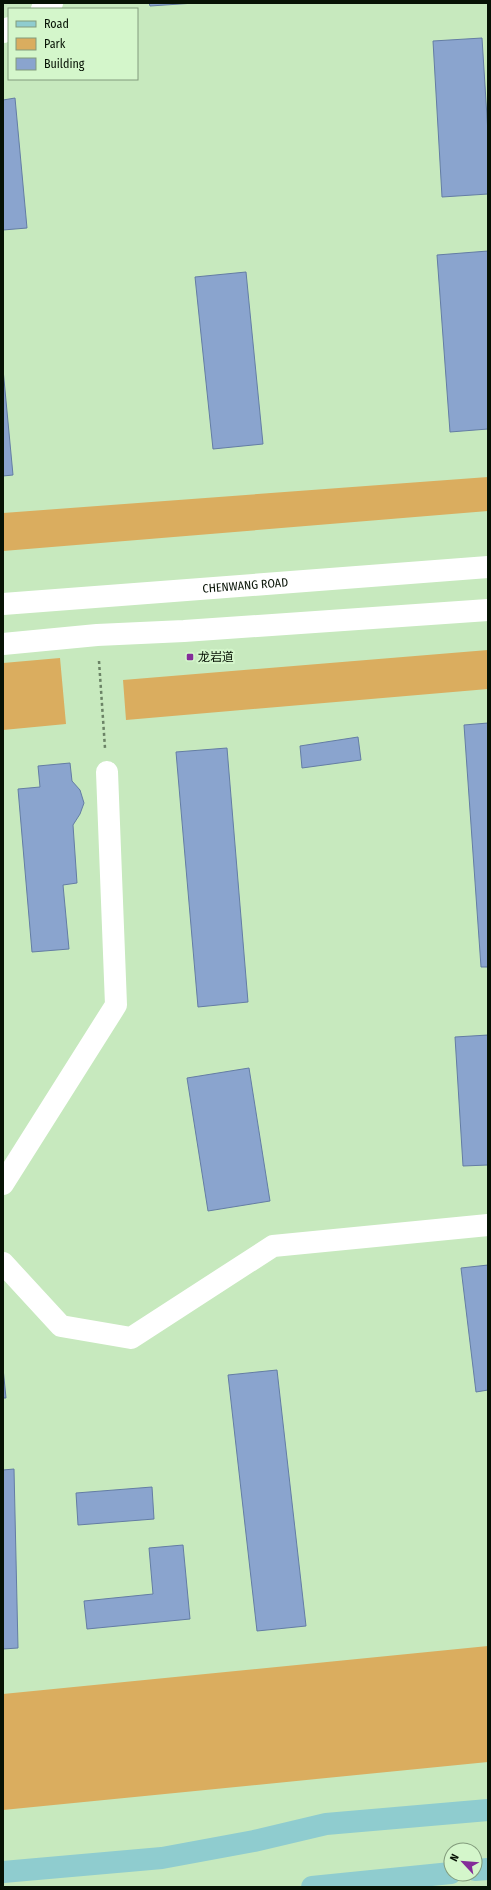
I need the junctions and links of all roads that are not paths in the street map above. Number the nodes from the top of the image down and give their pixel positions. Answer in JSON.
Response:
{"nodes":[{"id":1,"x":488,"y":567,"type":"edge"},
{"id":2,"x":3,"y":604,"type":"edge"},
{"id":3,"x":488,"y":610,"type":"edge"},
{"id":4,"x":3,"y":644,"type":"edge"},
{"id":5,"x":106,"y":772,"type":"road end"},
{"id":6,"x":3,"y":1184,"type":"edge"},
{"id":7,"x":488,"y":1225,"type":"edge"},
{"id":8,"x":3,"y":1263,"type":"edge"},
{"id":9,"x":488,"y":1810,"type":"edge"},
{"id":10,"x":3,"y":1872,"type":"edge"},
{"id":11,"x":443,"y":1874,"type":"edge"},
{"id":12,"x":312,"y":1887,"type":"edge"}],
"edges":[{"from":1,"to":2,"type":"street","name":"CHENWANG ROAD"},
{"from":3,"to":4,"type":"street"},
{"from":5,"to":6,"type":"street"},
{"from":7,"to":8,"type":"street"},
{"from":9,"to":10,"type":"main road"},
{"from":11,"to":12,"type":"main road"}]}
